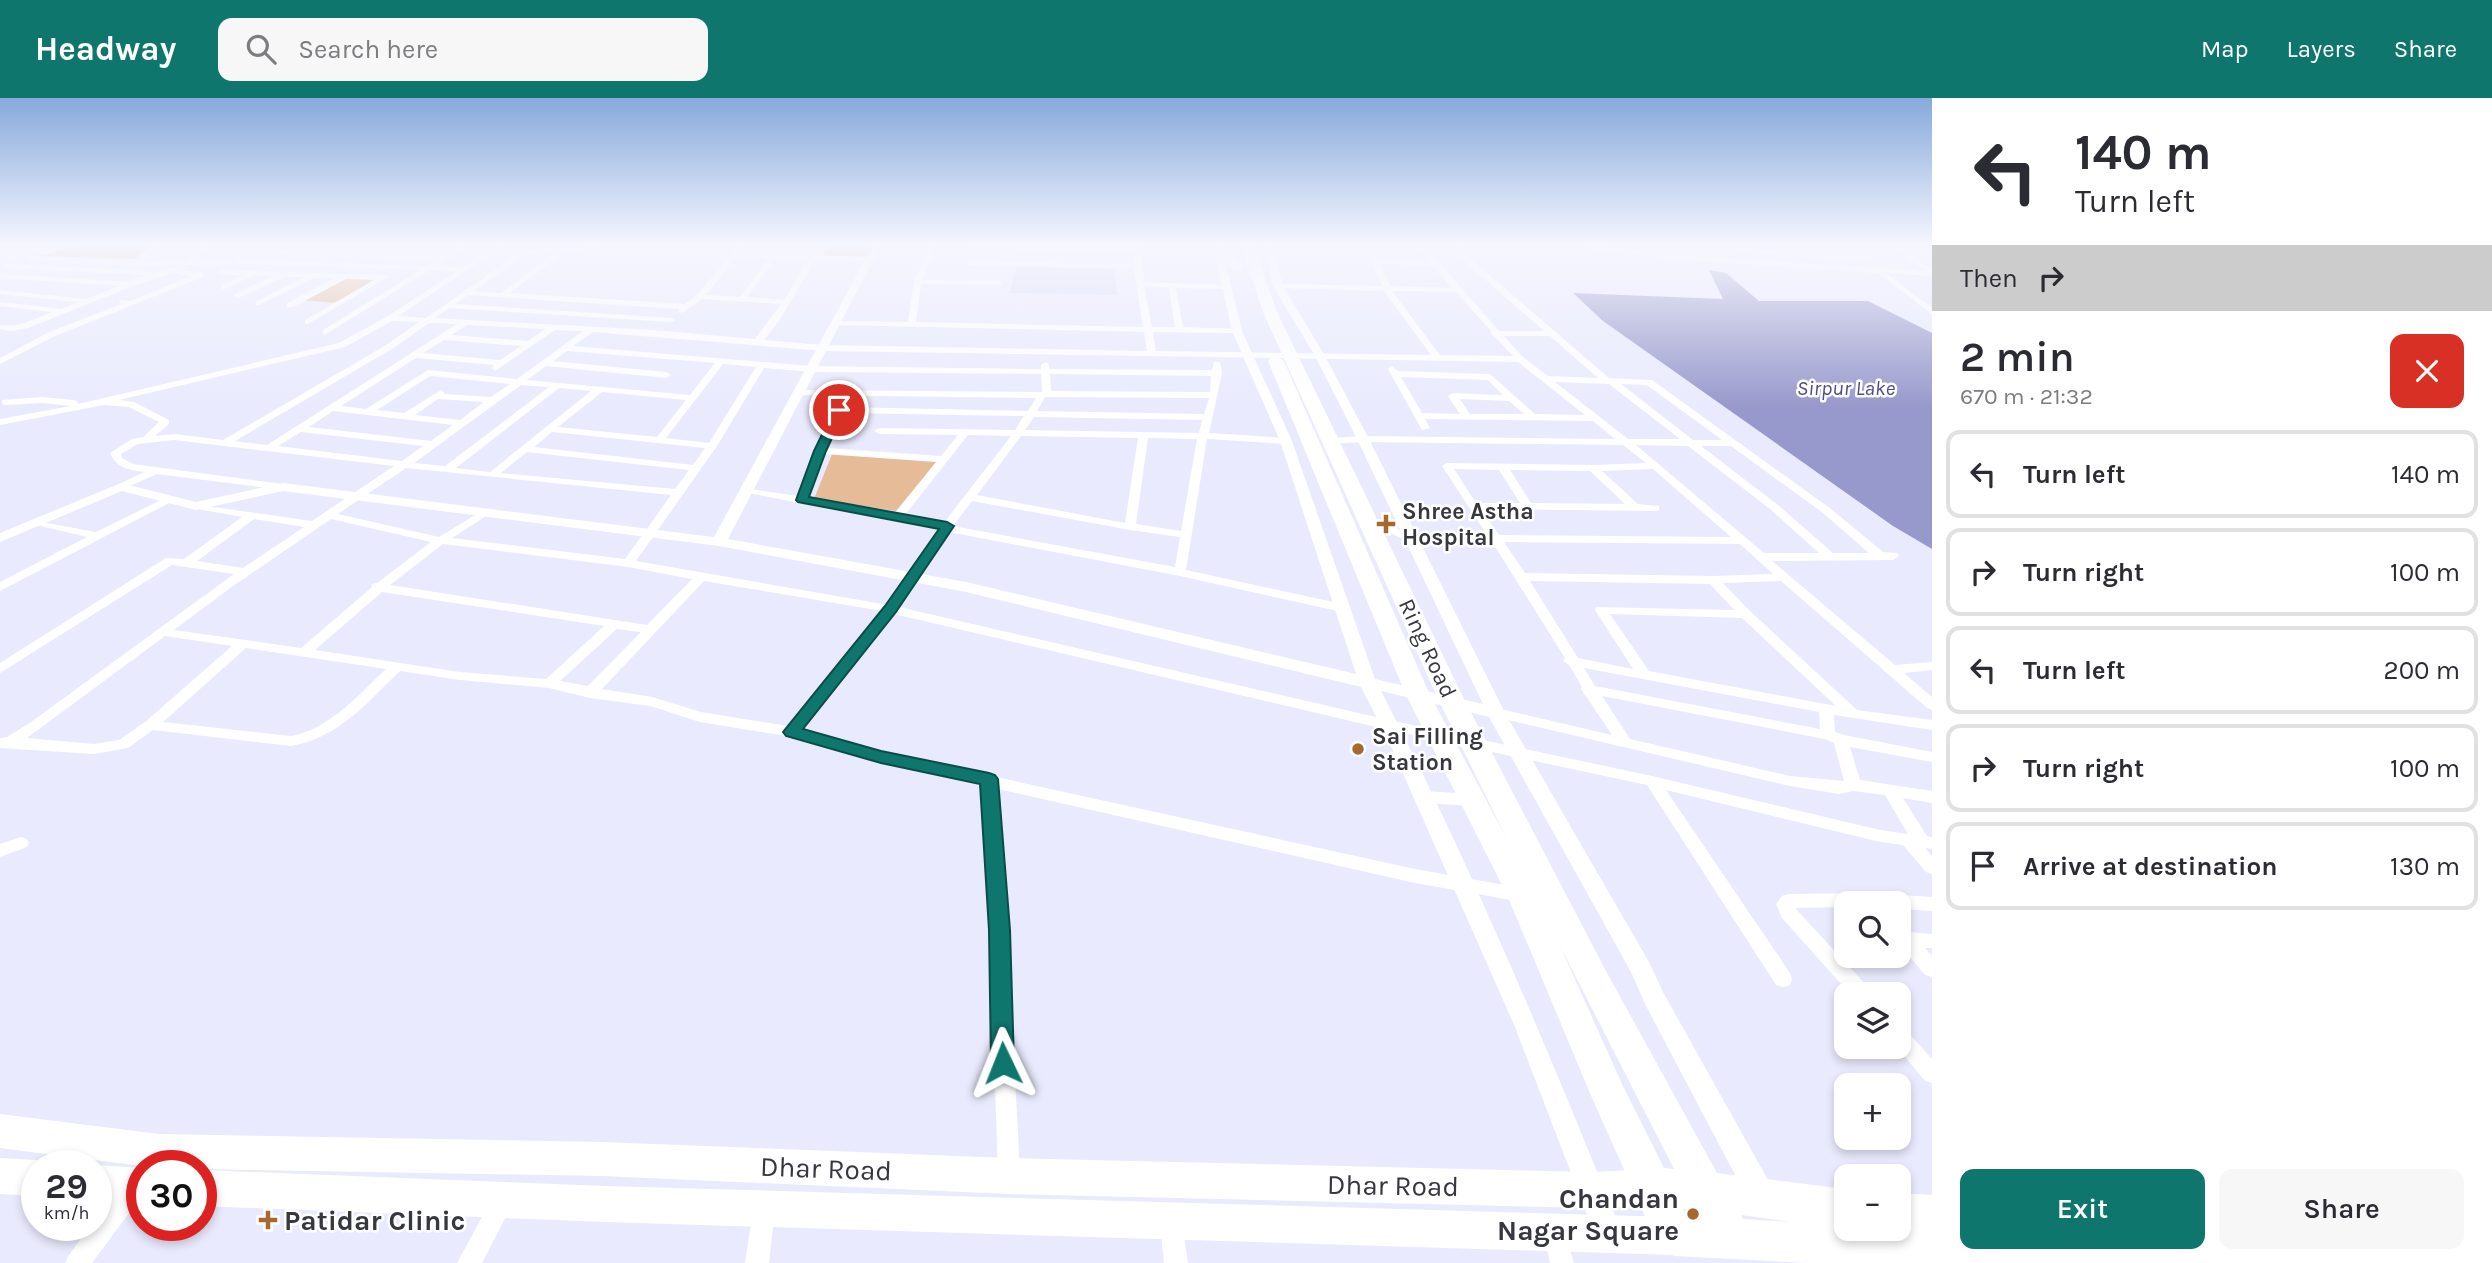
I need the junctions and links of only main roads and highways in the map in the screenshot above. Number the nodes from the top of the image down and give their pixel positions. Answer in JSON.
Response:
{"nodes":[{"id":1,"x":1262,"y":299,"type":"edge"},
{"id":2,"x":1272,"y":356,"type":"junction"},
{"id":3,"x":0,"y":1131,"type":"edge"},
{"id":4,"x":126,"y":1167,"type":"edge"},
{"id":5,"x":217,"y":1171,"type":"edge"},
{"id":6,"x":0,"y":1175,"type":"edge"},
{"id":7,"x":21,"y":1177,"type":"edge"},
{"id":8,"x":1653,"y":1187,"type":"junction"},
{"id":9,"x":217,"y":1189,"type":"edge"},
{"id":10,"x":1706,"y":1191,"type":"junction"},
{"id":11,"x":1834,"y":1208,"type":"edge"},
{"id":12,"x":1911,"y":1214,"type":"edge"},
{"id":13,"x":1932,"y":1215,"type":"edge"},
{"id":14,"x":1674,"y":1236,"type":"junction"},
{"id":15,"x":1558,"y":1247,"type":"edge"},
{"id":16,"x":1932,"y":1249,"type":"edge"},
{"id":17,"x":1736,"y":1250,"type":"edge"}],
"edges":[{"from":1,"to":2,"type":"highway","name":"Ring Road"},
{"from":2,"to":8,"type":"highway","name":"Ring Road"},
{"from":2,"to":10,"type":"highway","name":"Ring Road"},
{"from":3,"to":4,"type":"main road","name":"Dhar Road"},
{"from":5,"to":8,"type":"main road","name":"Dhar Road"},
{"from":6,"to":7,"type":"main road"},
{"from":8,"to":10,"type":"highway"},
{"from":8,"to":14,"type":"highway","name":"Ring Road"},
{"from":9,"to":15,"type":"main road","name":"Dhar Road"},
{"from":10,"to":11,"type":"highway"},
{"from":10,"to":17,"type":"highway","name":"Ring Road"},
{"from":12,"to":13,"type":"highway"},
{"from":14,"to":15,"type":"main road","name":"Dhar Road"},
{"from":14,"to":17,"type":"highway"},
{"from":16,"to":17,"type":"highway"}]}
